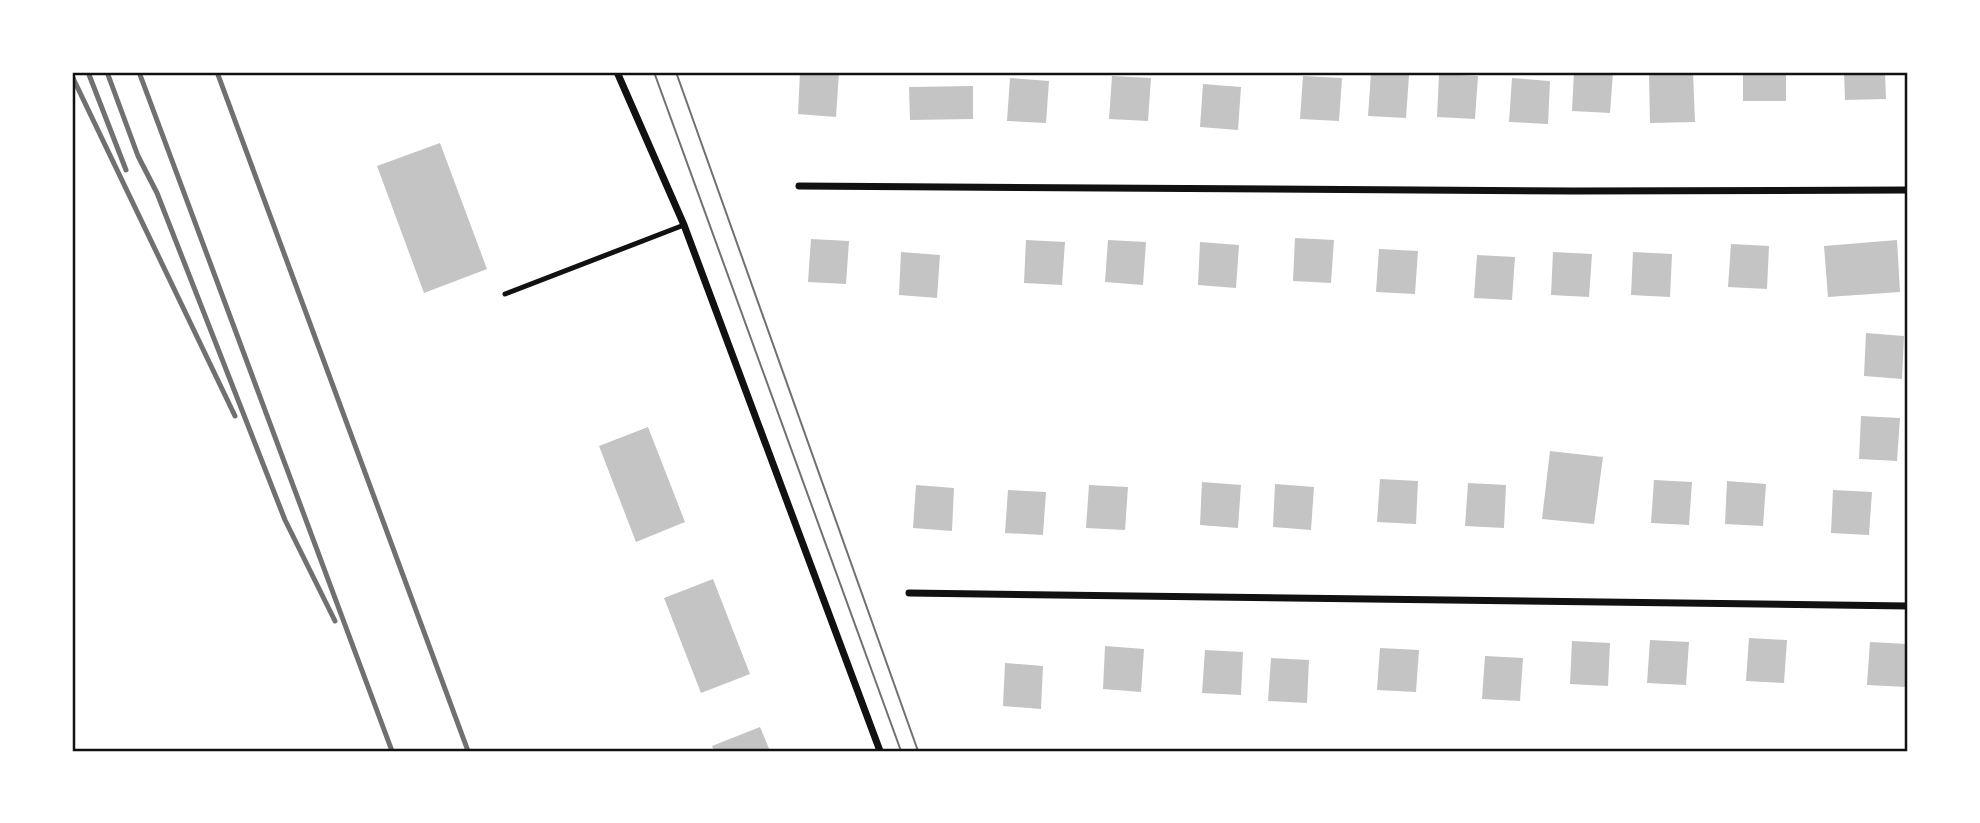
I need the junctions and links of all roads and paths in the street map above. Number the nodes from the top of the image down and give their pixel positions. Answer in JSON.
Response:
{"nodes":[{"id":1,"x":617,"y":72,"type":"edge"},
{"id":2,"x":799,"y":186,"type":"dead end"},
{"id":3,"x":1908,"y":190,"type":"edge"},
{"id":4,"x":684,"y":225,"type":"junction"},
{"id":5,"x":505,"y":294,"type":"dead end"},
{"id":6,"x":909,"y":593,"type":"dead end"},
{"id":7,"x":1908,"y":606,"type":"edge"},
{"id":8,"x":880,"y":751,"type":"edge"}],
"edges":[{"from":1,"to":4,"type":"street"},
{"from":2,"to":3,"type":"street"},
{"from":4,"to":5,"type":"lane"},
{"from":4,"to":8,"type":"street"},
{"from":6,"to":7,"type":"street"}]}
